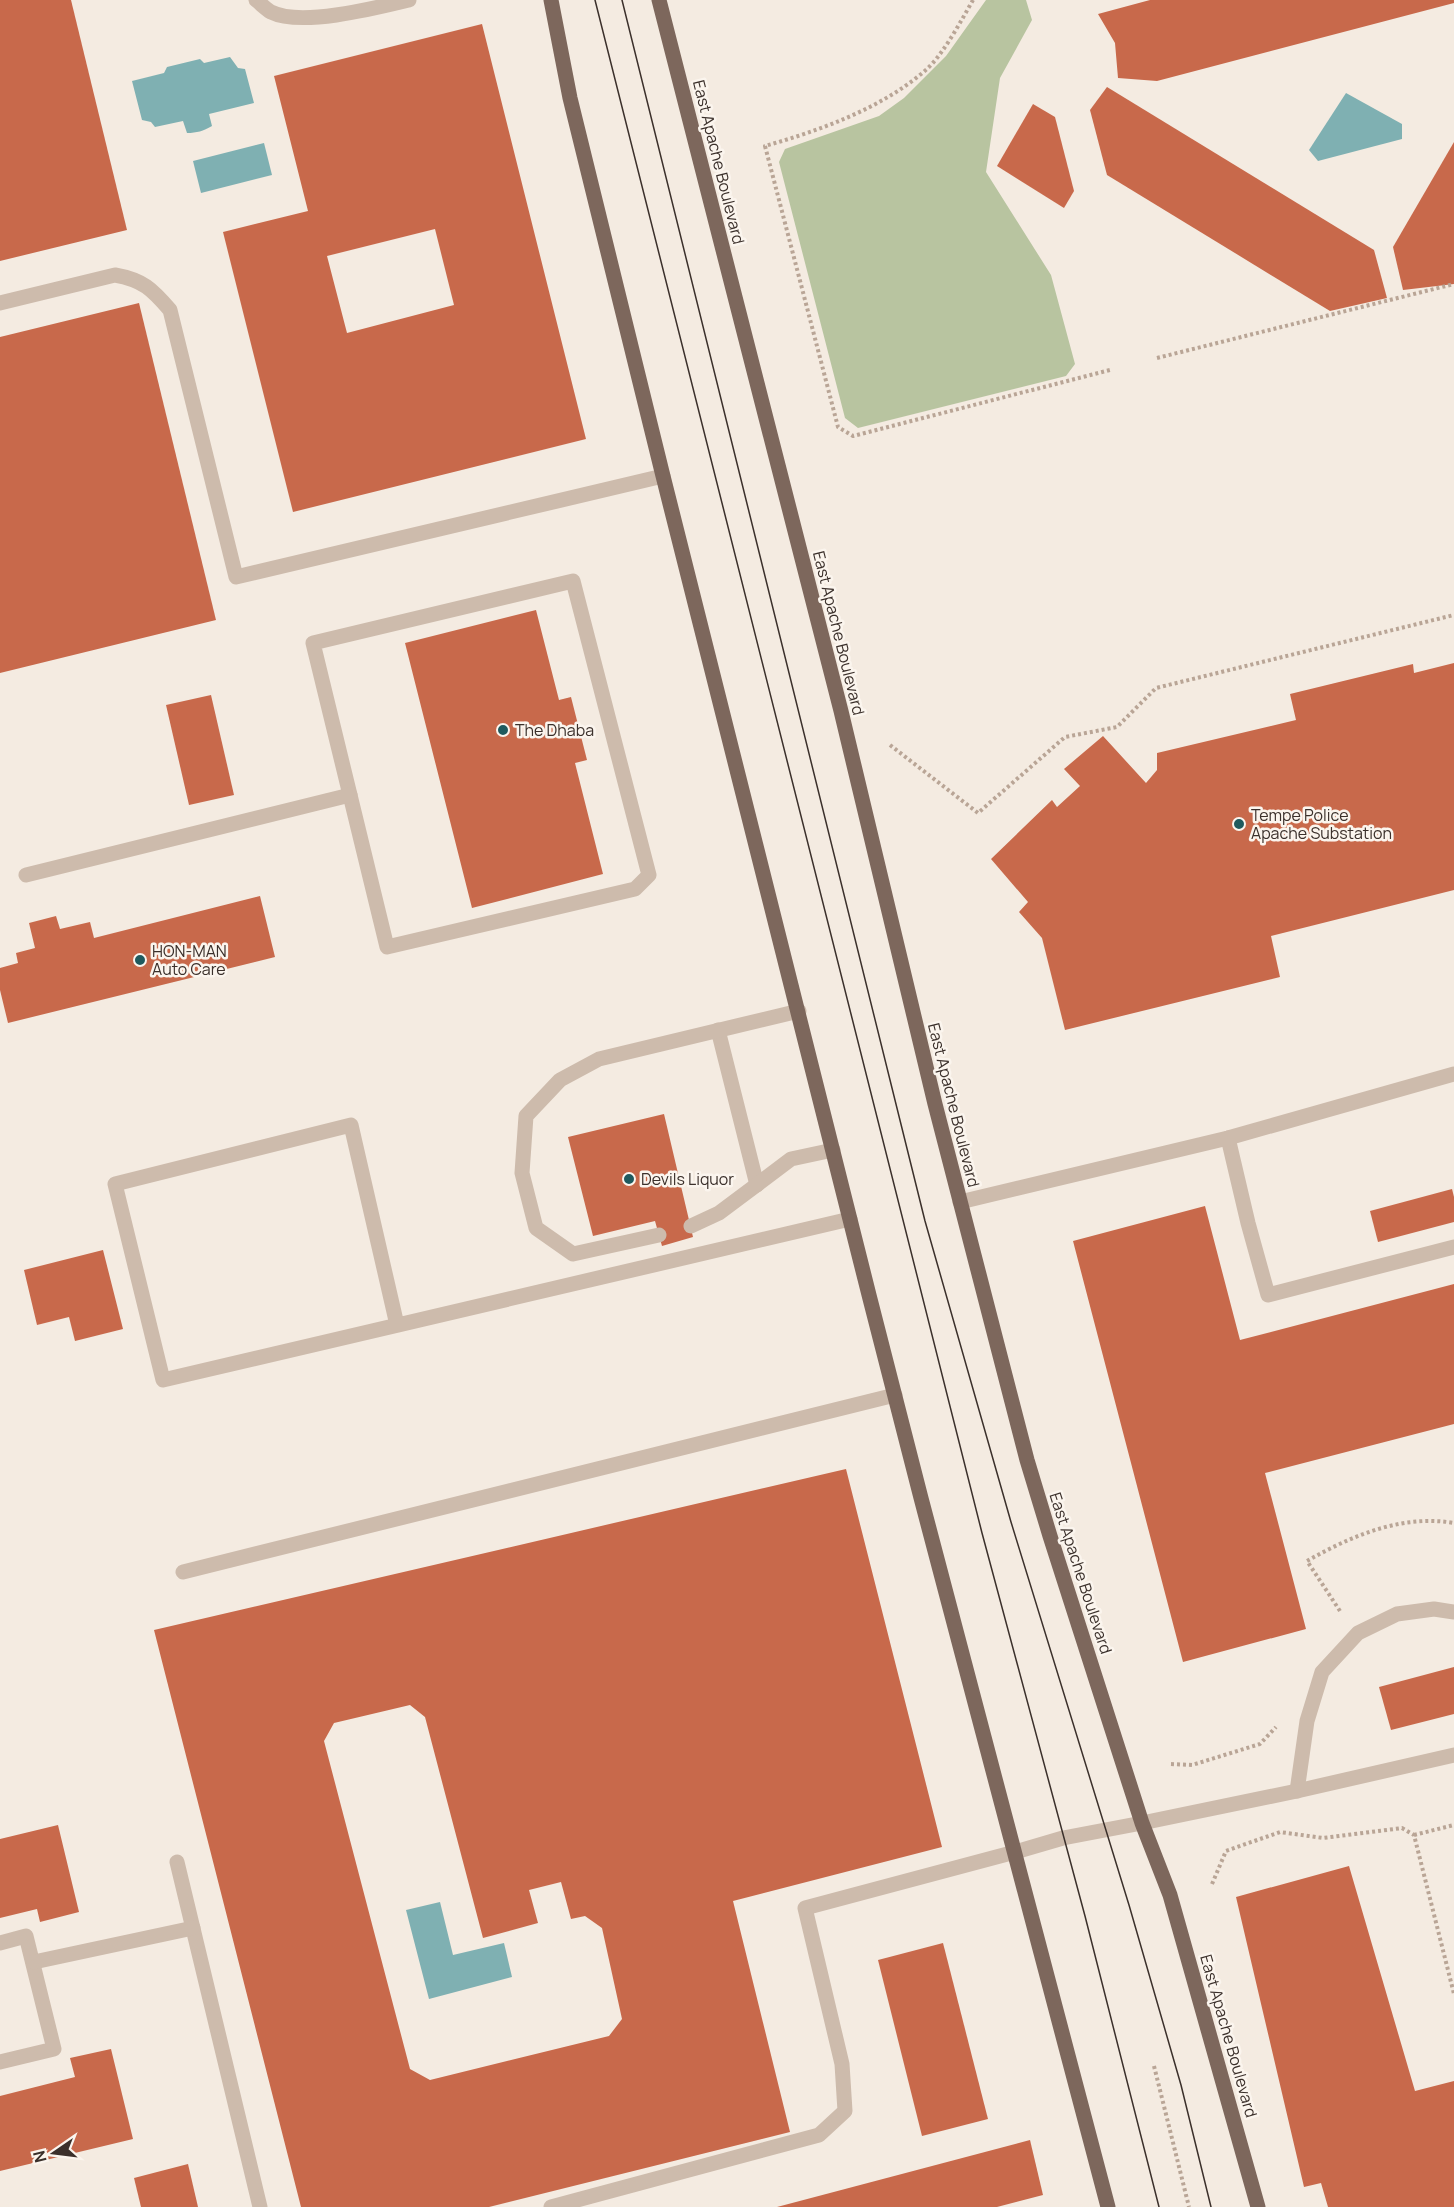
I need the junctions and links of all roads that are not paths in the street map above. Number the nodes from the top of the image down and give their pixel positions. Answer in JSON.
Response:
{"nodes":[{"id":1,"x":256,"y":0,"type":"edge"},
{"id":2,"x":409,"y":0,"type":"edge"},
{"id":3,"x":551,"y":0,"type":"edge"},
{"id":4,"x":659,"y":0,"type":"edge"},
{"id":5,"x":0,"y":303,"type":"edge"},
{"id":6,"x":663,"y":476,"type":"junction"},
{"id":7,"x":350,"y":795,"type":"junction"},
{"id":8,"x":26,"y":875,"type":"dead end"},
{"id":9,"x":798,"y":1011,"type":"junction"},
{"id":10,"x":718,"y":1030,"type":"junction"},
{"id":11,"x":1454,"y":1074,"type":"edge"},
{"id":12,"x":1228,"y":1138,"type":"junction"},
{"id":13,"x":833,"y":1150,"type":"junction"},
{"id":14,"x":757,"y":1185,"type":"junction"},
{"id":15,"x":960,"y":1202,"type":"junction"},
{"id":16,"x":850,"y":1219,"type":"junction"},
{"id":17,"x":691,"y":1226,"type":"dead end"},
{"id":18,"x":659,"y":1235,"type":"dead end"},
{"id":19,"x":1454,"y":1247,"type":"edge"},
{"id":20,"x":397,"y":1325,"type":"junction"},
{"id":21,"x":895,"y":1395,"type":"junction"},
{"id":22,"x":183,"y":1572,"type":"dead end"},
{"id":23,"x":1454,"y":1612,"type":"edge"},
{"id":24,"x":1454,"y":1755,"type":"edge"},
{"id":25,"x":1297,"y":1791,"type":"junction"},
{"id":26,"x":1142,"y":1823,"type":"junction"},
{"id":27,"x":1014,"y":1852,"type":"junction"},
{"id":28,"x":177,"y":1862,"type":"dead end"},
{"id":29,"x":193,"y":1928,"type":"junction"},
{"id":30,"x":0,"y":1943,"type":"edge"},
{"id":31,"x":34,"y":1962,"type":"junction"},
{"id":32,"x":0,"y":2062,"type":"edge"},
{"id":33,"x":260,"y":2207,"type":"edge"},
{"id":34,"x":551,"y":2207,"type":"edge"},
{"id":35,"x":1108,"y":2207,"type":"edge"},
{"id":36,"x":1258,"y":2207,"type":"edge"}],
"edges":[{"from":1,"to":2,"type":"street"},
{"from":3,"to":6,"type":"main road"},
{"from":4,"to":15,"type":"main road","name":"East Apache Boulevard"},
{"from":5,"to":6,"type":"street"},
{"from":6,"to":9,"type":"main road"},
{"from":7,"to":7,"type":"street"},
{"from":7,"to":8,"type":"street"},
{"from":9,"to":10,"type":"street"},
{"from":9,"to":13,"type":"main road"},
{"from":10,"to":14,"type":"street"},
{"from":10,"to":18,"type":"street"},
{"from":11,"to":12,"type":"street"},
{"from":12,"to":15,"type":"street"},
{"from":12,"to":19,"type":"street"},
{"from":13,"to":14,"type":"street"},
{"from":13,"to":16,"type":"main road"},
{"from":14,"to":17,"type":"street"},
{"from":15,"to":26,"type":"main road","name":"East Apache Boulevard"},
{"from":16,"to":20,"type":"street"},
{"from":16,"to":21,"type":"main road"},
{"from":20,"to":20,"type":"street"},
{"from":21,"to":22,"type":"street"},
{"from":21,"to":27,"type":"main road"},
{"from":23,"to":25,"type":"street"},
{"from":24,"to":25,"type":"street"},
{"from":25,"to":26,"type":"street"},
{"from":26,"to":27,"type":"street"},
{"from":26,"to":36,"type":"main road","name":"East Apache Boulevard"},
{"from":27,"to":34,"type":"street"},
{"from":27,"to":35,"type":"main road"},
{"from":28,"to":29,"type":"street"},
{"from":29,"to":31,"type":"street"},
{"from":29,"to":33,"type":"street"},
{"from":30,"to":31,"type":"street"},
{"from":31,"to":32,"type":"street"}]}
